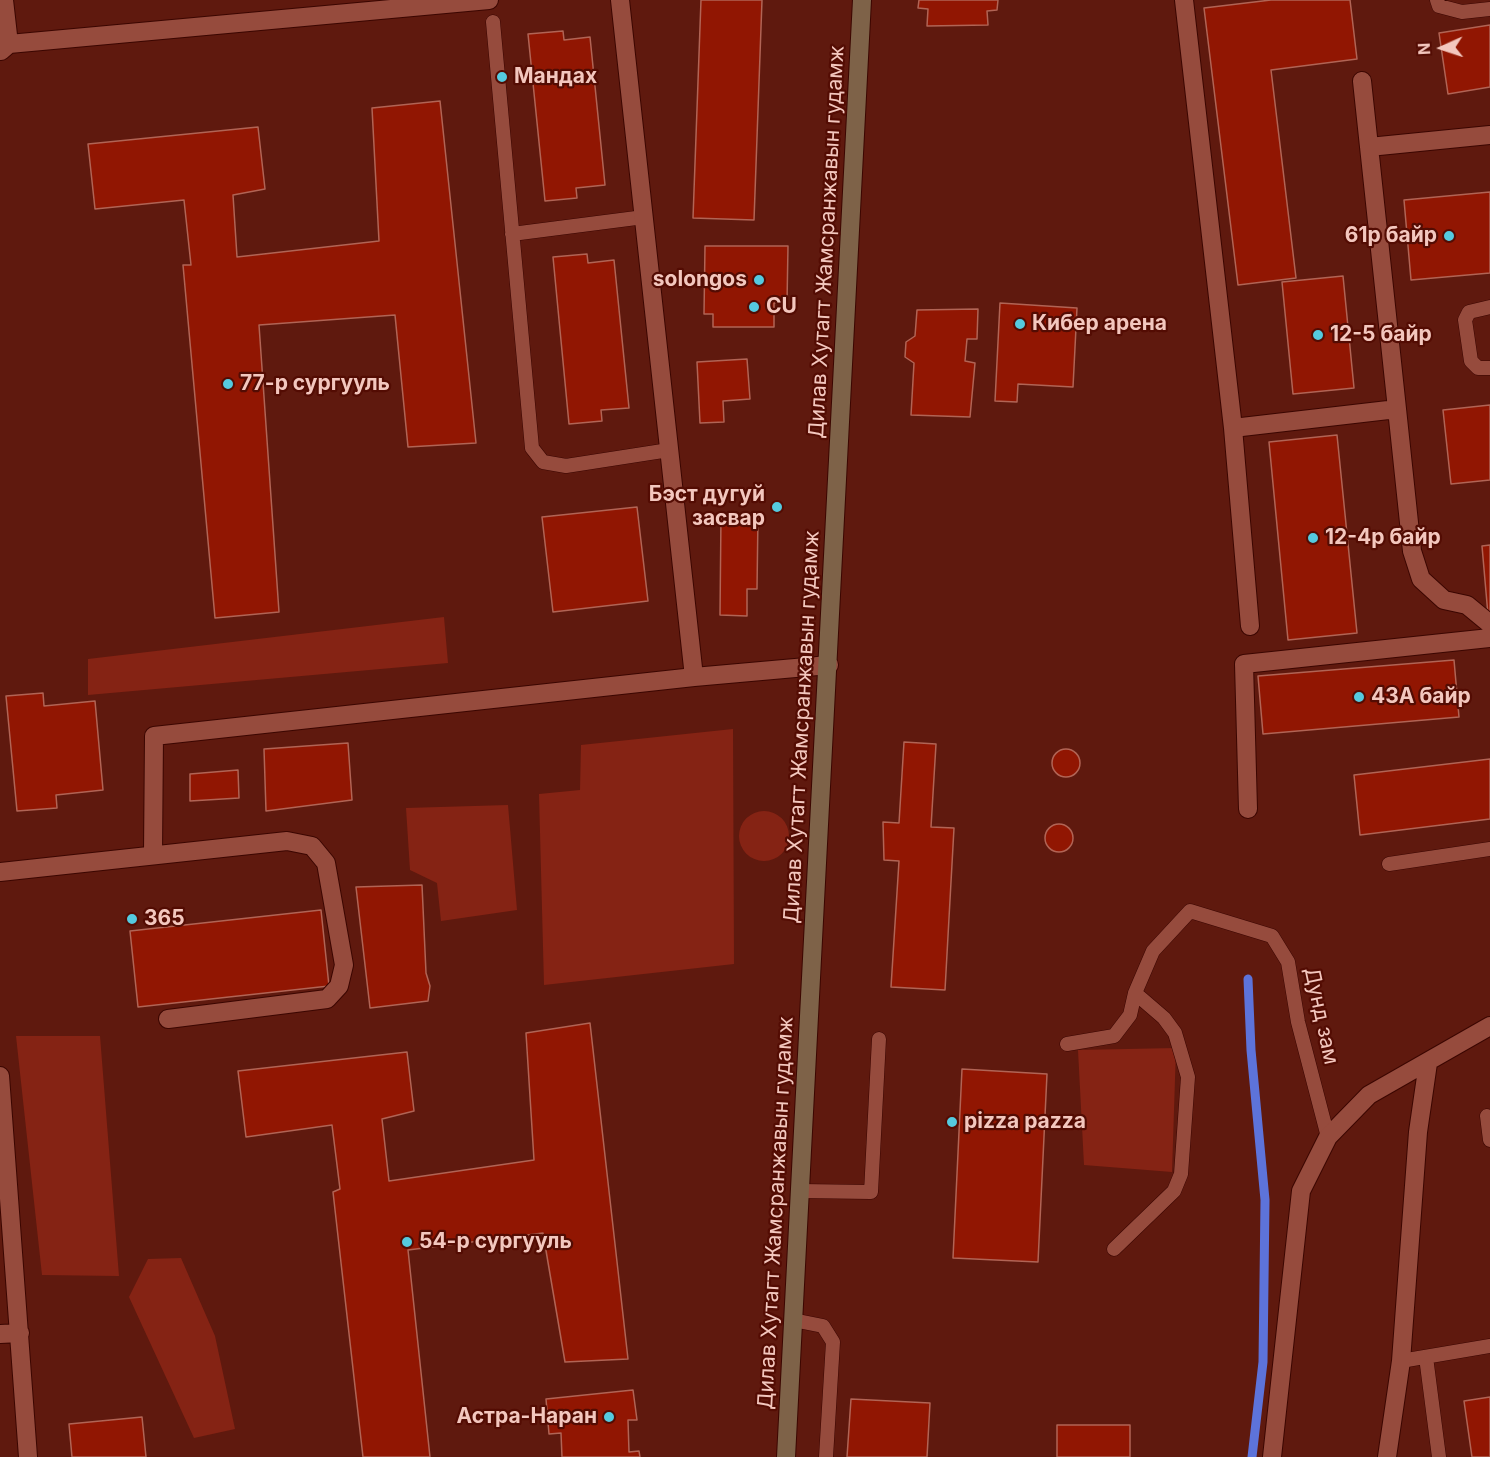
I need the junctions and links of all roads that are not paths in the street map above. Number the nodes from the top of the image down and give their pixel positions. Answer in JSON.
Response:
{"nodes":[{"id":1,"x":4,"y":0,"type":"edge"},
{"id":2,"x":489,"y":0,"type":"edge"},
{"id":3,"x":620,"y":0,"type":"edge"},
{"id":4,"x":862,"y":0,"type":"edge"},
{"id":5,"x":1184,"y":0,"type":"edge"},
{"id":6,"x":1437,"y":0,"type":"edge"},
{"id":7,"x":1490,"y":9,"type":"edge"},
{"id":8,"x":493,"y":22,"type":"dead end"},
{"id":9,"x":4,"y":48,"type":"edge"},
{"id":10,"x":1362,"y":81,"type":"dead end"},
{"id":11,"x":1490,"y":135,"type":"edge"},
{"id":12,"x":1369,"y":147,"type":"junction"},
{"id":13,"x":644,"y":217,"type":"junction"},
{"id":14,"x":512,"y":234,"type":"junction"},
{"id":15,"x":1490,"y":307,"type":"edge"},
{"id":16,"x":1490,"y":368,"type":"edge"},
{"id":17,"x":1397,"y":409,"type":"junction"},
{"id":18,"x":1233,"y":428,"type":"junction"},
{"id":19,"x":669,"y":450,"type":"junction"},
{"id":20,"x":1490,"y":624,"type":"edge"},
{"id":21,"x":1251,"y":626,"type":"dead end"},
{"id":22,"x":1490,"y":638,"type":"edge"},
{"id":23,"x":829,"y":665,"type":"junction"},
{"id":24,"x":694,"y":677,"type":"junction"},
{"id":25,"x":1248,"y":809,"type":"dead end"},
{"id":26,"x":1490,"y":849,"type":"edge"},
{"id":27,"x":153,"y":854,"type":"junction"},
{"id":28,"x":1389,"y":864,"type":"dead end"},
{"id":29,"x":0,"y":872,"type":"edge"},
{"id":30,"x":1135,"y":993,"type":"junction"},
{"id":31,"x":168,"y":1018,"type":"dead end"},
{"id":32,"x":1490,"y":1026,"type":"edge"},
{"id":33,"x":879,"y":1039,"type":"dead end"},
{"id":34,"x":1067,"y":1044,"type":"dead end"},
{"id":35,"x":1428,"y":1063,"type":"junction"},
{"id":36,"x":0,"y":1076,"type":"edge"},
{"id":37,"x":1487,"y":1116,"type":"dead end"},
{"id":38,"x":1328,"y":1137,"type":"junction"},
{"id":39,"x":1490,"y":1140,"type":"edge"},
{"id":40,"x":800,"y":1191,"type":"junction"},
{"id":41,"x":1114,"y":1249,"type":"dead end"},
{"id":42,"x":794,"y":1320,"type":"junction"},
{"id":43,"x":20,"y":1333,"type":"junction"},
{"id":44,"x":0,"y":1334,"type":"edge"},
{"id":45,"x":1490,"y":1346,"type":"edge"},
{"id":46,"x":1426,"y":1357,"type":"junction"},
{"id":47,"x":1401,"y":1361,"type":"junction"},
{"id":48,"x":28,"y":1457,"type":"edge"},
{"id":49,"x":786,"y":1457,"type":"edge"},
{"id":50,"x":826,"y":1457,"type":"edge"},
{"id":51,"x":1272,"y":1457,"type":"edge"},
{"id":52,"x":1387,"y":1457,"type":"edge"},
{"id":53,"x":1439,"y":1457,"type":"edge"}],
"edges":[{"from":1,"to":9,"type":"street"},
{"from":2,"to":9,"type":"street"},
{"from":3,"to":13,"type":"street"},
{"from":4,"to":23,"type":"main road","name":"Дилав Хутагт Жамсранжавын гудамж"},
{"from":5,"to":18,"type":"street"},
{"from":6,"to":7,"type":"lane"},
{"from":8,"to":14,"type":"lane"},
{"from":10,"to":12,"type":"street"},
{"from":11,"to":12,"type":"street"},
{"from":12,"to":17,"type":"street"},
{"from":13,"to":14,"type":"lane"},
{"from":13,"to":19,"type":"street"},
{"from":14,"to":19,"type":"lane"},
{"from":15,"to":16,"type":"lane"},
{"from":17,"to":18,"type":"street"},
{"from":17,"to":20,"type":"street"},
{"from":18,"to":21,"type":"street"},
{"from":19,"to":24,"type":"street"},
{"from":22,"to":25,"type":"street"},
{"from":23,"to":24,"type":"street"},
{"from":23,"to":40,"type":"main road","name":"Дилав Хутагт Жамсранжавын гудамж"},
{"from":24,"to":27,"type":"street"},
{"from":26,"to":28,"type":"lane"},
{"from":27,"to":29,"type":"street"},
{"from":27,"to":31,"type":"street"},
{"from":30,"to":34,"type":"lane","name":"Дунд зам"},
{"from":30,"to":38,"type":"lane","name":"Дунд зам"},
{"from":30,"to":41,"type":"lane"},
{"from":32,"to":35,"type":"street"},
{"from":33,"to":40,"type":"lane"},
{"from":35,"to":38,"type":"street"},
{"from":35,"to":47,"type":"street"},
{"from":36,"to":43,"type":"street"},
{"from":37,"to":39,"type":"lane"},
{"from":38,"to":51,"type":"street"},
{"from":40,"to":42,"type":"main road","name":"Дилав Хутагт Жамсранжавын гудамж"},
{"from":42,"to":49,"type":"main road","name":"Дилав Хутагт Жамсранжавын гудамж"},
{"from":42,"to":50,"type":"lane"},
{"from":43,"to":44,"type":"street"},
{"from":43,"to":48,"type":"street"},
{"from":45,"to":46,"type":"lane"},
{"from":46,"to":47,"type":"lane"},
{"from":46,"to":53,"type":"lane"},
{"from":47,"to":52,"type":"street"}]}
